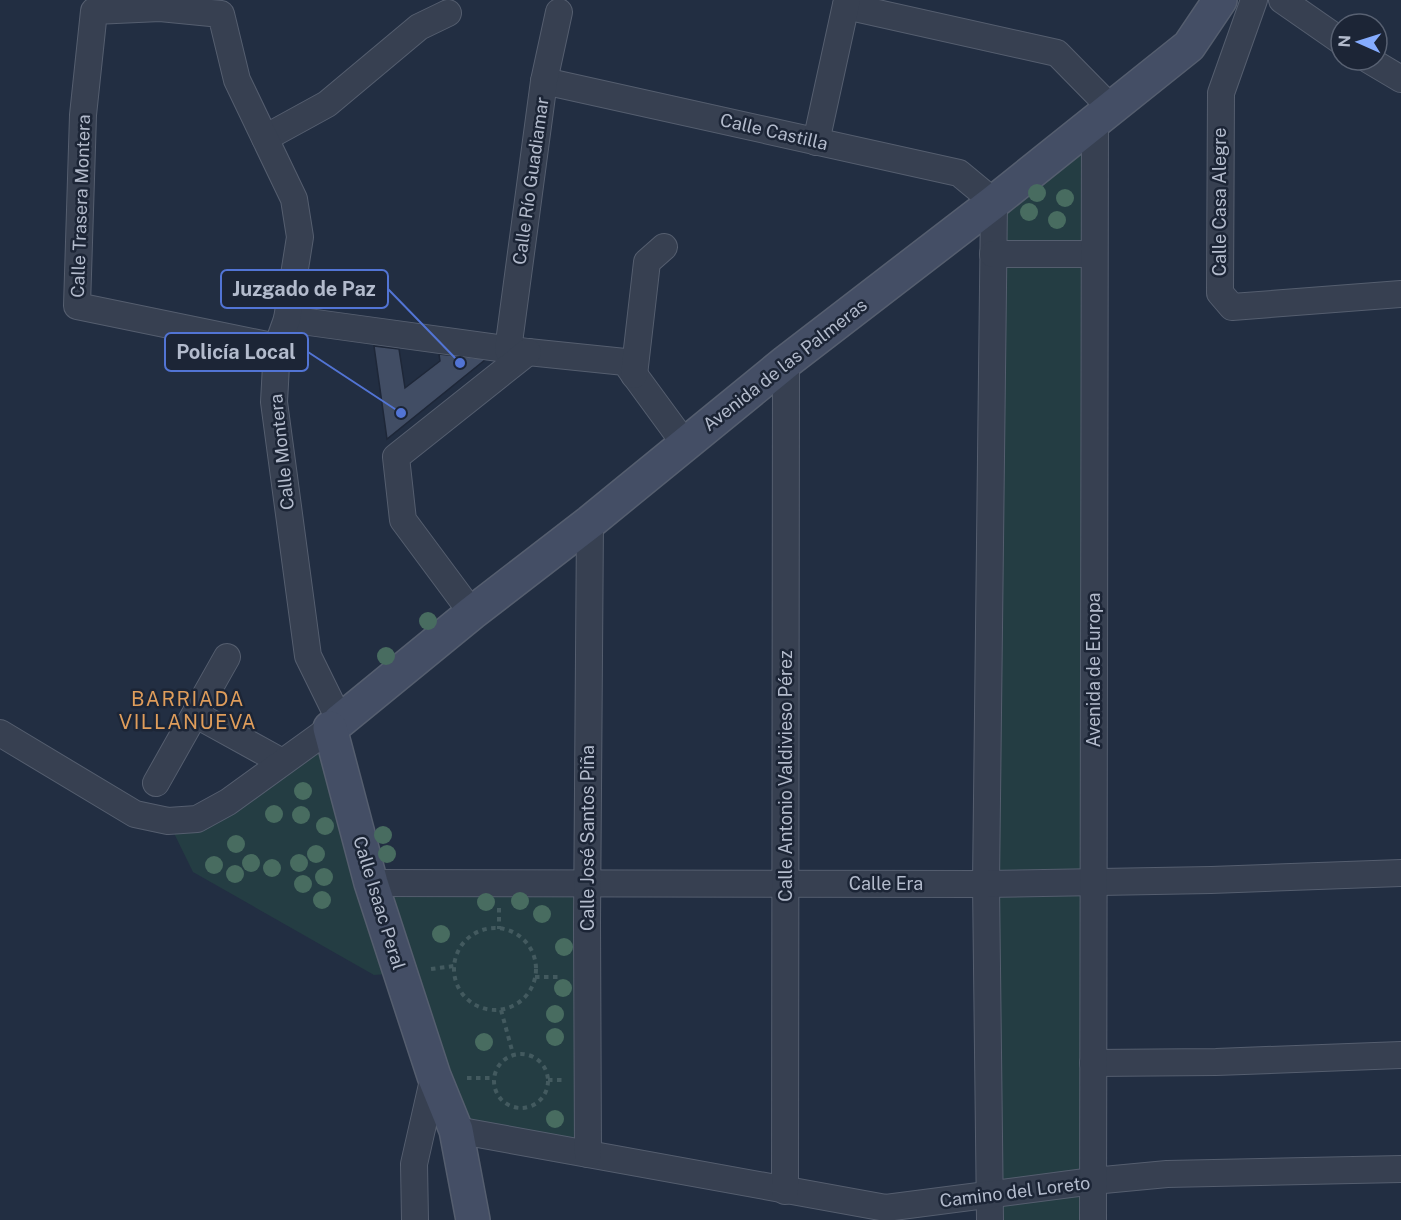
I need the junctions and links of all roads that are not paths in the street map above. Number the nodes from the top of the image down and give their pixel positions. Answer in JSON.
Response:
{"nodes":[{"id":1,"x":1220,"y":0,"type":"edge"},
{"id":2,"x":1254,"y":0,"type":"edge"},
{"id":3,"x":1282,"y":0,"type":"edge"},
{"id":4,"x":846,"y":3,"type":"edge"},
{"id":5,"x":94,"y":11,"type":"joint"},
{"id":6,"x":559,"y":12,"type":"dead end"},
{"id":7,"x":448,"y":13,"type":"dead end"},
{"id":8,"x":1329,"y":32,"type":"edge"},
{"id":9,"x":544,"y":81,"type":"junction"},
{"id":10,"x":1103,"y":114,"type":"junction"},
{"id":11,"x":265,"y":138,"type":"junction"},
{"id":12,"x":816,"y":142,"type":"junction"},
{"id":13,"x":994,"y":202,"type":"junction"},
{"id":14,"x":664,"y":247,"type":"dead end"},
{"id":15,"x":993,"y":254,"type":"junction"},
{"id":16,"x":1094,"y":254,"type":"junction"},
{"id":17,"x":1401,"y":294,"type":"edge"},
{"id":18,"x":287,"y":319,"type":"junction"},
{"id":19,"x":277,"y":347,"type":"junction"},
{"id":20,"x":518,"y":351,"type":"junction"},
{"id":21,"x":786,"y":362,"type":"junction"},
{"id":22,"x":634,"y":375,"type":"junction"},
{"id":23,"x":685,"y":444,"type":"junction"},
{"id":24,"x":590,"y":522,"type":"junction"},
{"id":25,"x":472,"y":613,"type":"junction"},
{"id":26,"x":227,"y":657,"type":"dead end"},
{"id":27,"x":195,"y":714,"type":"junction"},
{"id":28,"x":335,"y":724,"type":"junction"},
{"id":29,"x":0,"y":733,"type":"edge"},
{"id":30,"x":282,"y":762,"type":"junction"},
{"id":31,"x":156,"y":783,"type":"dead end"},
{"id":32,"x":1401,"y":873,"type":"edge"},
{"id":33,"x":1094,"y":882,"type":"junction"},
{"id":34,"x":370,"y":883,"type":"junction"},
{"id":35,"x":587,"y":884,"type":"junction"},
{"id":36,"x":786,"y":884,"type":"junction"},
{"id":37,"x":986,"y":884,"type":"junction"},
{"id":38,"x":1401,"y":1055,"type":"edge"},
{"id":39,"x":1093,"y":1063,"type":"junction"},
{"id":40,"x":434,"y":1076,"type":"junction"},
{"id":41,"x":456,"y":1130,"type":"junction"},
{"id":42,"x":588,"y":1154,"type":"junction"},
{"id":43,"x":1401,"y":1169,"type":"edge"},
{"id":44,"x":1093,"y":1181,"type":"junction"},
{"id":45,"x":785,"y":1191,"type":"junction"},
{"id":46,"x":990,"y":1207,"type":"edge"},
{"id":47,"x":415,"y":1220,"type":"edge"},
{"id":48,"x":473,"y":1220,"type":"edge"},
{"id":49,"x":1093,"y":1220,"type":"edge"}],
"edges":[{"from":1,"to":10,"type":"main road","name":"Avenida de las Palmeras"},
{"from":2,"to":17,"type":"street","name":"Calle Casa Alegre"},
{"from":3,"to":8,"type":"street"},
{"from":4,"to":10,"type":"street"},
{"from":4,"to":12,"type":"street"},
{"from":5,"to":11,"type":"street","name":"Calle Montera"},
{"from":5,"to":19,"type":"street","name":"Calle Trasera Montera"},
{"from":6,"to":9,"type":"street","name":"Calle Río Guadiamar"},
{"from":7,"to":11,"type":"street"},
{"from":9,"to":12,"type":"street","name":"Calle Castilla"},
{"from":9,"to":20,"type":"street","name":"Calle Río Guadiamar"},
{"from":10,"to":13,"type":"main road","name":"Avenida de las Palmeras"},
{"from":10,"to":16,"type":"street","name":"Avenida de Europa"},
{"from":11,"to":18,"type":"street","name":"Calle Montera"},
{"from":12,"to":13,"type":"street","name":"Calle Castilla"},
{"from":13,"to":15,"type":"street"},
{"from":13,"to":21,"type":"main road","name":"Avenida de las Palmeras"},
{"from":14,"to":22,"type":"street"},
{"from":15,"to":16,"type":"street"},
{"from":15,"to":37,"type":"street"},
{"from":16,"to":33,"type":"street","name":"Avenida de Europa"},
{"from":18,"to":19,"type":"street","name":"Calle Montera"},
{"from":18,"to":20,"type":"street"},
{"from":19,"to":28,"type":"street","name":"Calle Montera"},
{"from":20,"to":22,"type":"street"},
{"from":20,"to":25,"type":"street"},
{"from":21,"to":23,"type":"main road","name":"Avenida de las Palmeras"},
{"from":21,"to":36,"type":"street","name":"Calle Antonio Valdivieso Pérez"},
{"from":22,"to":23,"type":"street"},
{"from":23,"to":24,"type":"main road","name":"Avenida de las Palmeras"},
{"from":24,"to":25,"type":"main road","name":"Avenida de las Palmeras"},
{"from":24,"to":35,"type":"street","name":"Calle José Santos Piña"},
{"from":25,"to":28,"type":"main road","name":"Avenida de las Palmeras"},
{"from":26,"to":27,"type":"street"},
{"from":27,"to":30,"type":"street"},
{"from":27,"to":31,"type":"street"},
{"from":28,"to":30,"type":"street"},
{"from":28,"to":34,"type":"main road","name":"Calle Isaac Peral"},
{"from":29,"to":30,"type":"street"},
{"from":32,"to":33,"type":"street","name":"Calle Era"},
{"from":33,"to":37,"type":"street","name":"Calle Era"},
{"from":33,"to":39,"type":"street","name":"Avenida de Europa"},
{"from":34,"to":35,"type":"street","name":"Calle Era"},
{"from":34,"to":40,"type":"main road","name":"Calle Isaac Peral"},
{"from":35,"to":36,"type":"street","name":"Calle Era"},
{"from":35,"to":42,"type":"street","name":"Calle José Santos Piña"},
{"from":36,"to":37,"type":"street","name":"Calle Era"},
{"from":36,"to":45,"type":"street","name":"Calle Antonio Valdivieso Pérez"},
{"from":37,"to":46,"type":"street"},
{"from":38,"to":39,"type":"street"},
{"from":39,"to":44,"type":"street","name":"Avenida de Europa"},
{"from":40,"to":41,"type":"main road","name":"Calle Isaac Peral"},
{"from":40,"to":47,"type":"street"},
{"from":41,"to":42,"type":"street","name":"Camino del Loreto"},
{"from":41,"to":48,"type":"main road","name":"Calle Isaac Peral"},
{"from":42,"to":45,"type":"street","name":"Camino del Loreto"},
{"from":43,"to":44,"type":"street","name":"Camino del Loreto"},
{"from":44,"to":46,"type":"street","name":"Camino del Loreto"},
{"from":44,"to":49,"type":"street","name":"Avenida de Europa"},
{"from":45,"to":46,"type":"street","name":"Camino del Loreto"}]}
